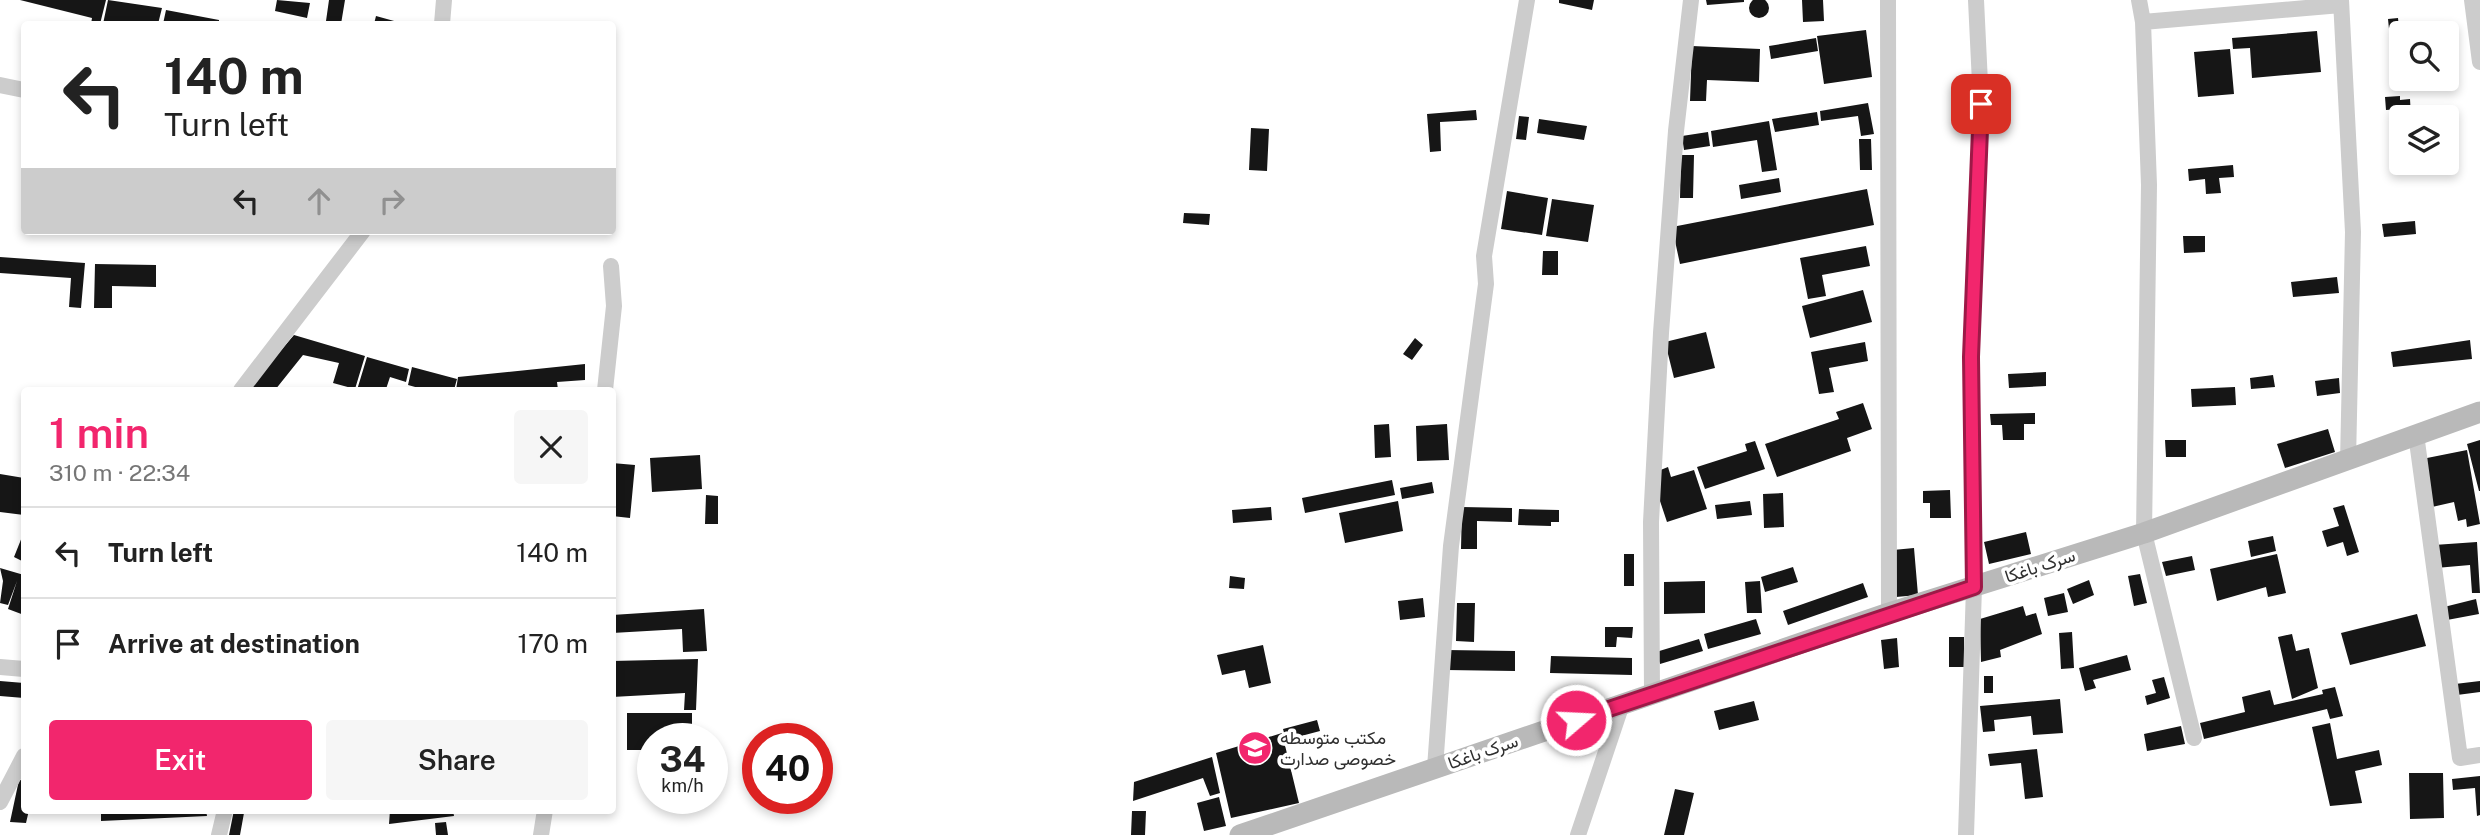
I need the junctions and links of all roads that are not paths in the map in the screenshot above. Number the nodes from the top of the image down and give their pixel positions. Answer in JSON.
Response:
{"nodes":[{"id":1,"x":444,"y":0,"type":"edge"},
{"id":2,"x":1527,"y":0,"type":"edge"},
{"id":3,"x":1691,"y":0,"type":"edge"},
{"id":4,"x":1888,"y":0,"type":"edge"},
{"id":5,"x":1976,"y":0,"type":"edge"},
{"id":6,"x":2139,"y":0,"type":"edge"},
{"id":7,"x":2472,"y":0,"type":"edge"},
{"id":8,"x":2341,"y":3,"type":"edge"},
{"id":9,"x":442,"y":21,"type":"edge"},
{"id":10,"x":2143,"y":22,"type":"junction"},
{"id":11,"x":2480,"y":62,"type":"edge"},
{"id":12,"x":0,"y":85,"type":"edge"},
{"id":13,"x":21,"y":89,"type":"edge"},
{"id":14,"x":360,"y":235,"type":"edge"},
{"id":15,"x":611,"y":265,"type":"dead end"},
{"id":16,"x":243,"y":387,"type":"edge"},
{"id":17,"x":605,"y":387,"type":"edge"},
{"id":18,"x":2480,"y":412,"type":"edge"},
{"id":19,"x":2416,"y":434,"type":"junction"},
{"id":20,"x":2348,"y":461,"type":"junction"},
{"id":21,"x":2144,"y":533,"type":"junction"},
{"id":22,"x":1974,"y":587,"type":"junction"},
{"id":23,"x":1889,"y":613,"type":"junction"},
{"id":24,"x":0,"y":667,"type":"edge"},
{"id":25,"x":21,"y":669,"type":"edge"},
{"id":26,"x":1652,"y":694,"type":"junction"},
{"id":27,"x":1622,"y":704,"type":"junction"},
{"id":28,"x":2194,"y":738,"type":"dead end"},
{"id":29,"x":2480,"y":755,"type":"edge"},
{"id":30,"x":21,"y":761,"type":"edge"},
{"id":31,"x":1435,"y":768,"type":"junction"},
{"id":32,"x":1,"y":799,"type":"edge"},
{"id":33,"x":224,"y":814,"type":"edge"},
{"id":34,"x":544,"y":814,"type":"edge"},
{"id":35,"x":219,"y":835,"type":"edge"},
{"id":36,"x":541,"y":835,"type":"edge"},
{"id":37,"x":1240,"y":835,"type":"edge"},
{"id":38,"x":1578,"y":835,"type":"edge"},
{"id":39,"x":1966,"y":835,"type":"edge"}],
"edges":[{"from":1,"to":9,"type":"street"},
{"from":2,"to":31,"type":"street"},
{"from":3,"to":26,"type":"street"},
{"from":4,"to":23,"type":"street"},
{"from":5,"to":22,"type":"street"},
{"from":6,"to":10,"type":"street"},
{"from":7,"to":11,"type":"street"},
{"from":8,"to":10,"type":"street"},
{"from":8,"to":20,"type":"street"},
{"from":10,"to":21,"type":"street"},
{"from":12,"to":13,"type":"street"},
{"from":14,"to":16,"type":"street"},
{"from":15,"to":17,"type":"street"},
{"from":18,"to":19,"type":"street","name":"سرک باغکا"},
{"from":19,"to":20,"type":"street","name":"سرک باغکا"},
{"from":19,"to":29,"type":"street"},
{"from":20,"to":21,"type":"street","name":"سرک باغکا"},
{"from":21,"to":22,"type":"street","name":"سرک باغکا"},
{"from":21,"to":28,"type":"street"},
{"from":22,"to":23,"type":"street","name":"سرک باغکا"},
{"from":22,"to":39,"type":"street"},
{"from":23,"to":26,"type":"street","name":"سرک باغکا"},
{"from":24,"to":25,"type":"street"},
{"from":26,"to":27,"type":"street","name":"سرک باغکا"},
{"from":27,"to":31,"type":"street","name":"سرک باغکا"},
{"from":27,"to":38,"type":"street"},
{"from":30,"to":32,"type":"street"},
{"from":31,"to":37,"type":"street","name":"سرک باغکا"},
{"from":33,"to":35,"type":"street"},
{"from":34,"to":36,"type":"street"}]}
